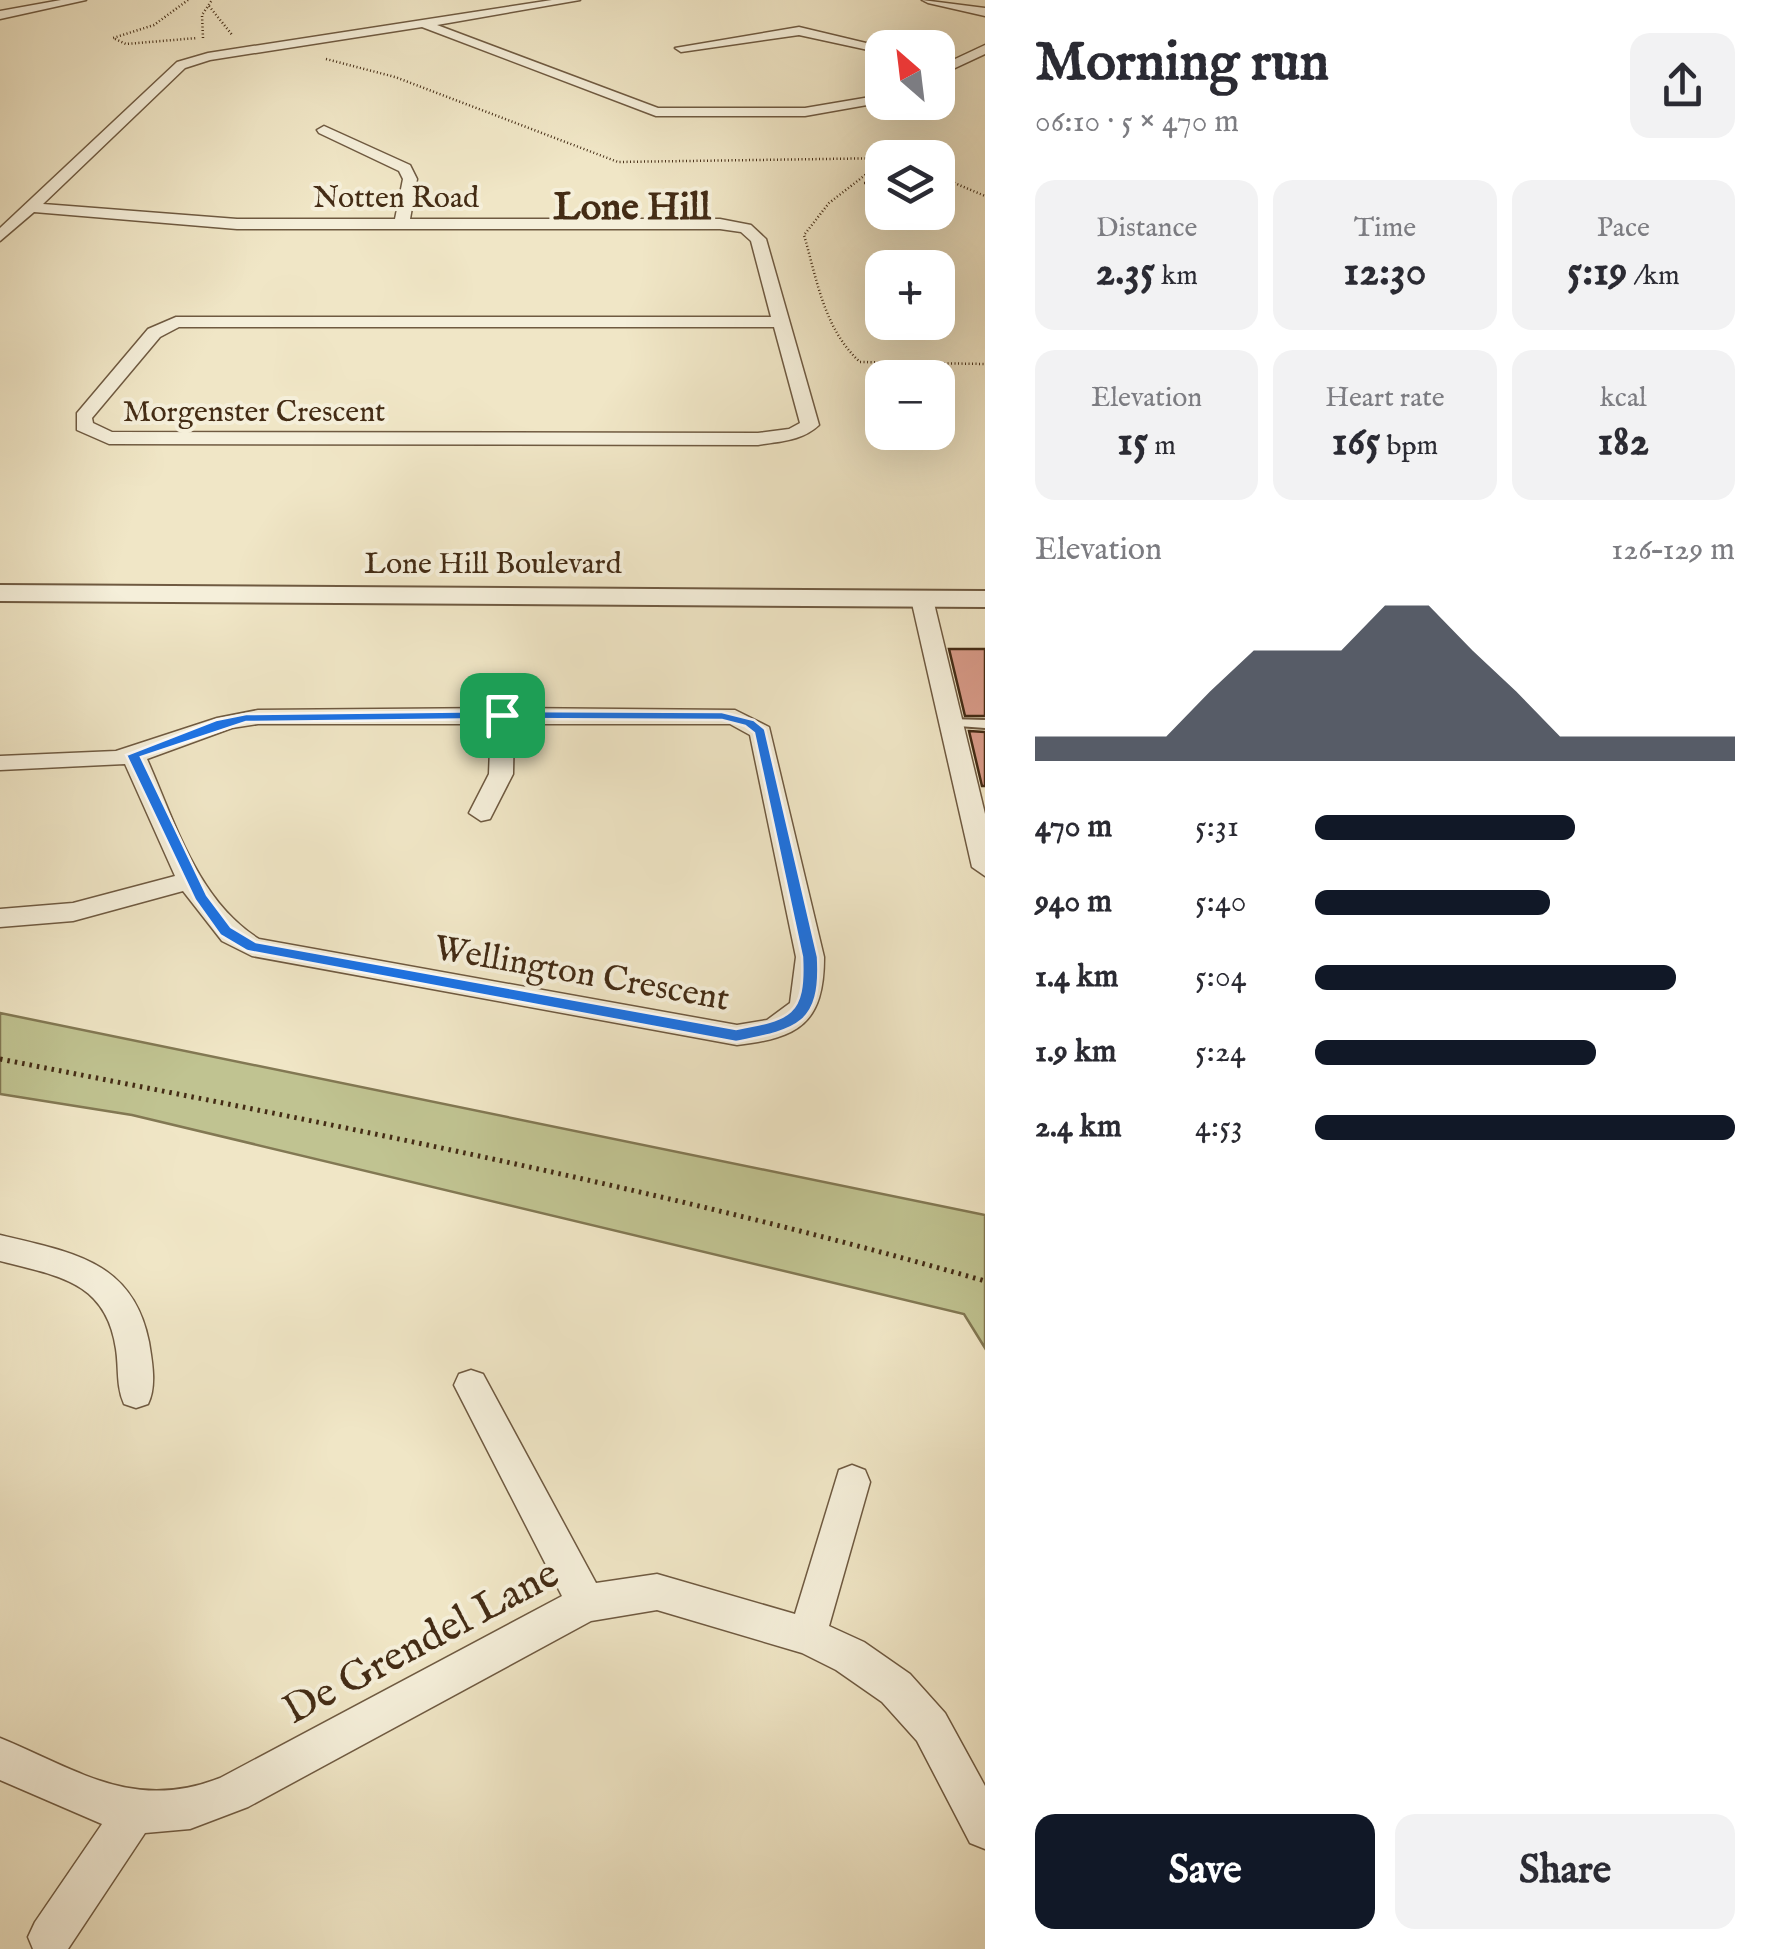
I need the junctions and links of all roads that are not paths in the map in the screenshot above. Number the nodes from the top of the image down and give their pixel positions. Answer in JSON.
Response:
{"nodes":[{"id":1,"x":80,"y":0,"type":"edge"},
{"id":2,"x":574,"y":0,"type":"edge"},
{"id":3,"x":928,"y":0,"type":"edge"},
{"id":4,"x":985,"y":12,"type":"edge"},
{"id":5,"x":0,"y":15,"type":"edge"},
{"id":6,"x":422,"y":24,"type":"junction"},
{"id":7,"x":865,"y":45,"type":"edge"},
{"id":8,"x":681,"y":48,"type":"dead end"},
{"id":9,"x":985,"y":49,"type":"edge"},
{"id":10,"x":955,"y":63,"type":"edge"},
{"id":11,"x":865,"y":104,"type":"edge"},
{"id":12,"x":324,"y":130,"type":"dead end"},
{"id":13,"x":31,"y":207,"type":"junction"},
{"id":14,"x":402,"y":224,"type":"junction"},
{"id":15,"x":0,"y":236,"type":"edge"},
{"id":16,"x":784,"y":322,"type":"junction"},
{"id":17,"x":0,"y":592,"type":"edge"},
{"id":18,"x":985,"y":598,"type":"edge"},
{"id":19,"x":922,"y":599,"type":"junction"},
{"id":20,"x":502,"y":715,"type":"junction"},
{"id":21,"x":950,"y":723,"type":"junction"},
{"id":22,"x":985,"y":724,"type":"edge"},
{"id":23,"x":133,"y":755,"type":"junction"},
{"id":24,"x":0,"y":763,"type":"edge"},
{"id":25,"x":481,"y":813,"type":"dead end"},
{"id":26,"x":985,"y":867,"type":"edge"},
{"id":27,"x":192,"y":880,"type":"junction"},
{"id":28,"x":0,"y":918,"type":"edge"},
{"id":29,"x":0,"y":1248,"type":"edge"},
{"id":30,"x":471,"y":1385,"type":"dead end"},
{"id":31,"x":136,"y":1392,"type":"dead end"},
{"id":32,"x":852,"y":1482,"type":"dead end"},
{"id":33,"x":586,"y":1603,"type":"junction"},
{"id":34,"x":807,"y":1636,"type":"junction"},
{"id":35,"x":0,"y":1758,"type":"edge"},
{"id":36,"x":136,"y":1810,"type":"junction"},
{"id":37,"x":985,"y":1828,"type":"edge"},
{"id":38,"x":50,"y":1936,"type":"dead end"}],
"edges":[{"from":1,"to":5,"type":"street"},
{"from":2,"to":6,"type":"street"},
{"from":3,"to":4,"type":"street"},
{"from":6,"to":11,"type":"street"},
{"from":6,"to":13,"type":"street"},
{"from":7,"to":8,"type":"street"},
{"from":9,"to":10,"type":"street"},
{"from":12,"to":14,"type":"street"},
{"from":13,"to":14,"type":"street","name":"Notten Road"},
{"from":13,"to":15,"type":"street"},
{"from":14,"to":16,"type":"street","name":"Notten Road"},
{"from":16,"to":16,"type":"street","name":"Morgenster Crescent"},
{"from":17,"to":19,"type":"street","name":"Lone Hill Boulevard"},
{"from":18,"to":19,"type":"street","name":"Lone Hill Boulevard"},
{"from":19,"to":21,"type":"street"},
{"from":20,"to":23,"type":"street","name":"Wellington Crescent"},
{"from":20,"to":25,"type":"street"},
{"from":20,"to":27,"type":"street","name":"Wellington Crescent"},
{"from":21,"to":22,"type":"lane"},
{"from":21,"to":26,"type":"street"},
{"from":23,"to":24,"type":"street","name":"Wellington Crescent"},
{"from":23,"to":27,"type":"street","name":"Wellington Crescent"},
{"from":27,"to":28,"type":"street"},
{"from":29,"to":31,"type":"street"},
{"from":30,"to":33,"type":"street"},
{"from":32,"to":34,"type":"street"},
{"from":33,"to":34,"type":"street","name":"De Grendel Lane"},
{"from":33,"to":36,"type":"street","name":"De Grendel Lane"},
{"from":34,"to":37,"type":"street","name":"De Grendel Lane"},
{"from":35,"to":36,"type":"street","name":"De Grendel Lane"},
{"from":36,"to":38,"type":"street"}]}
